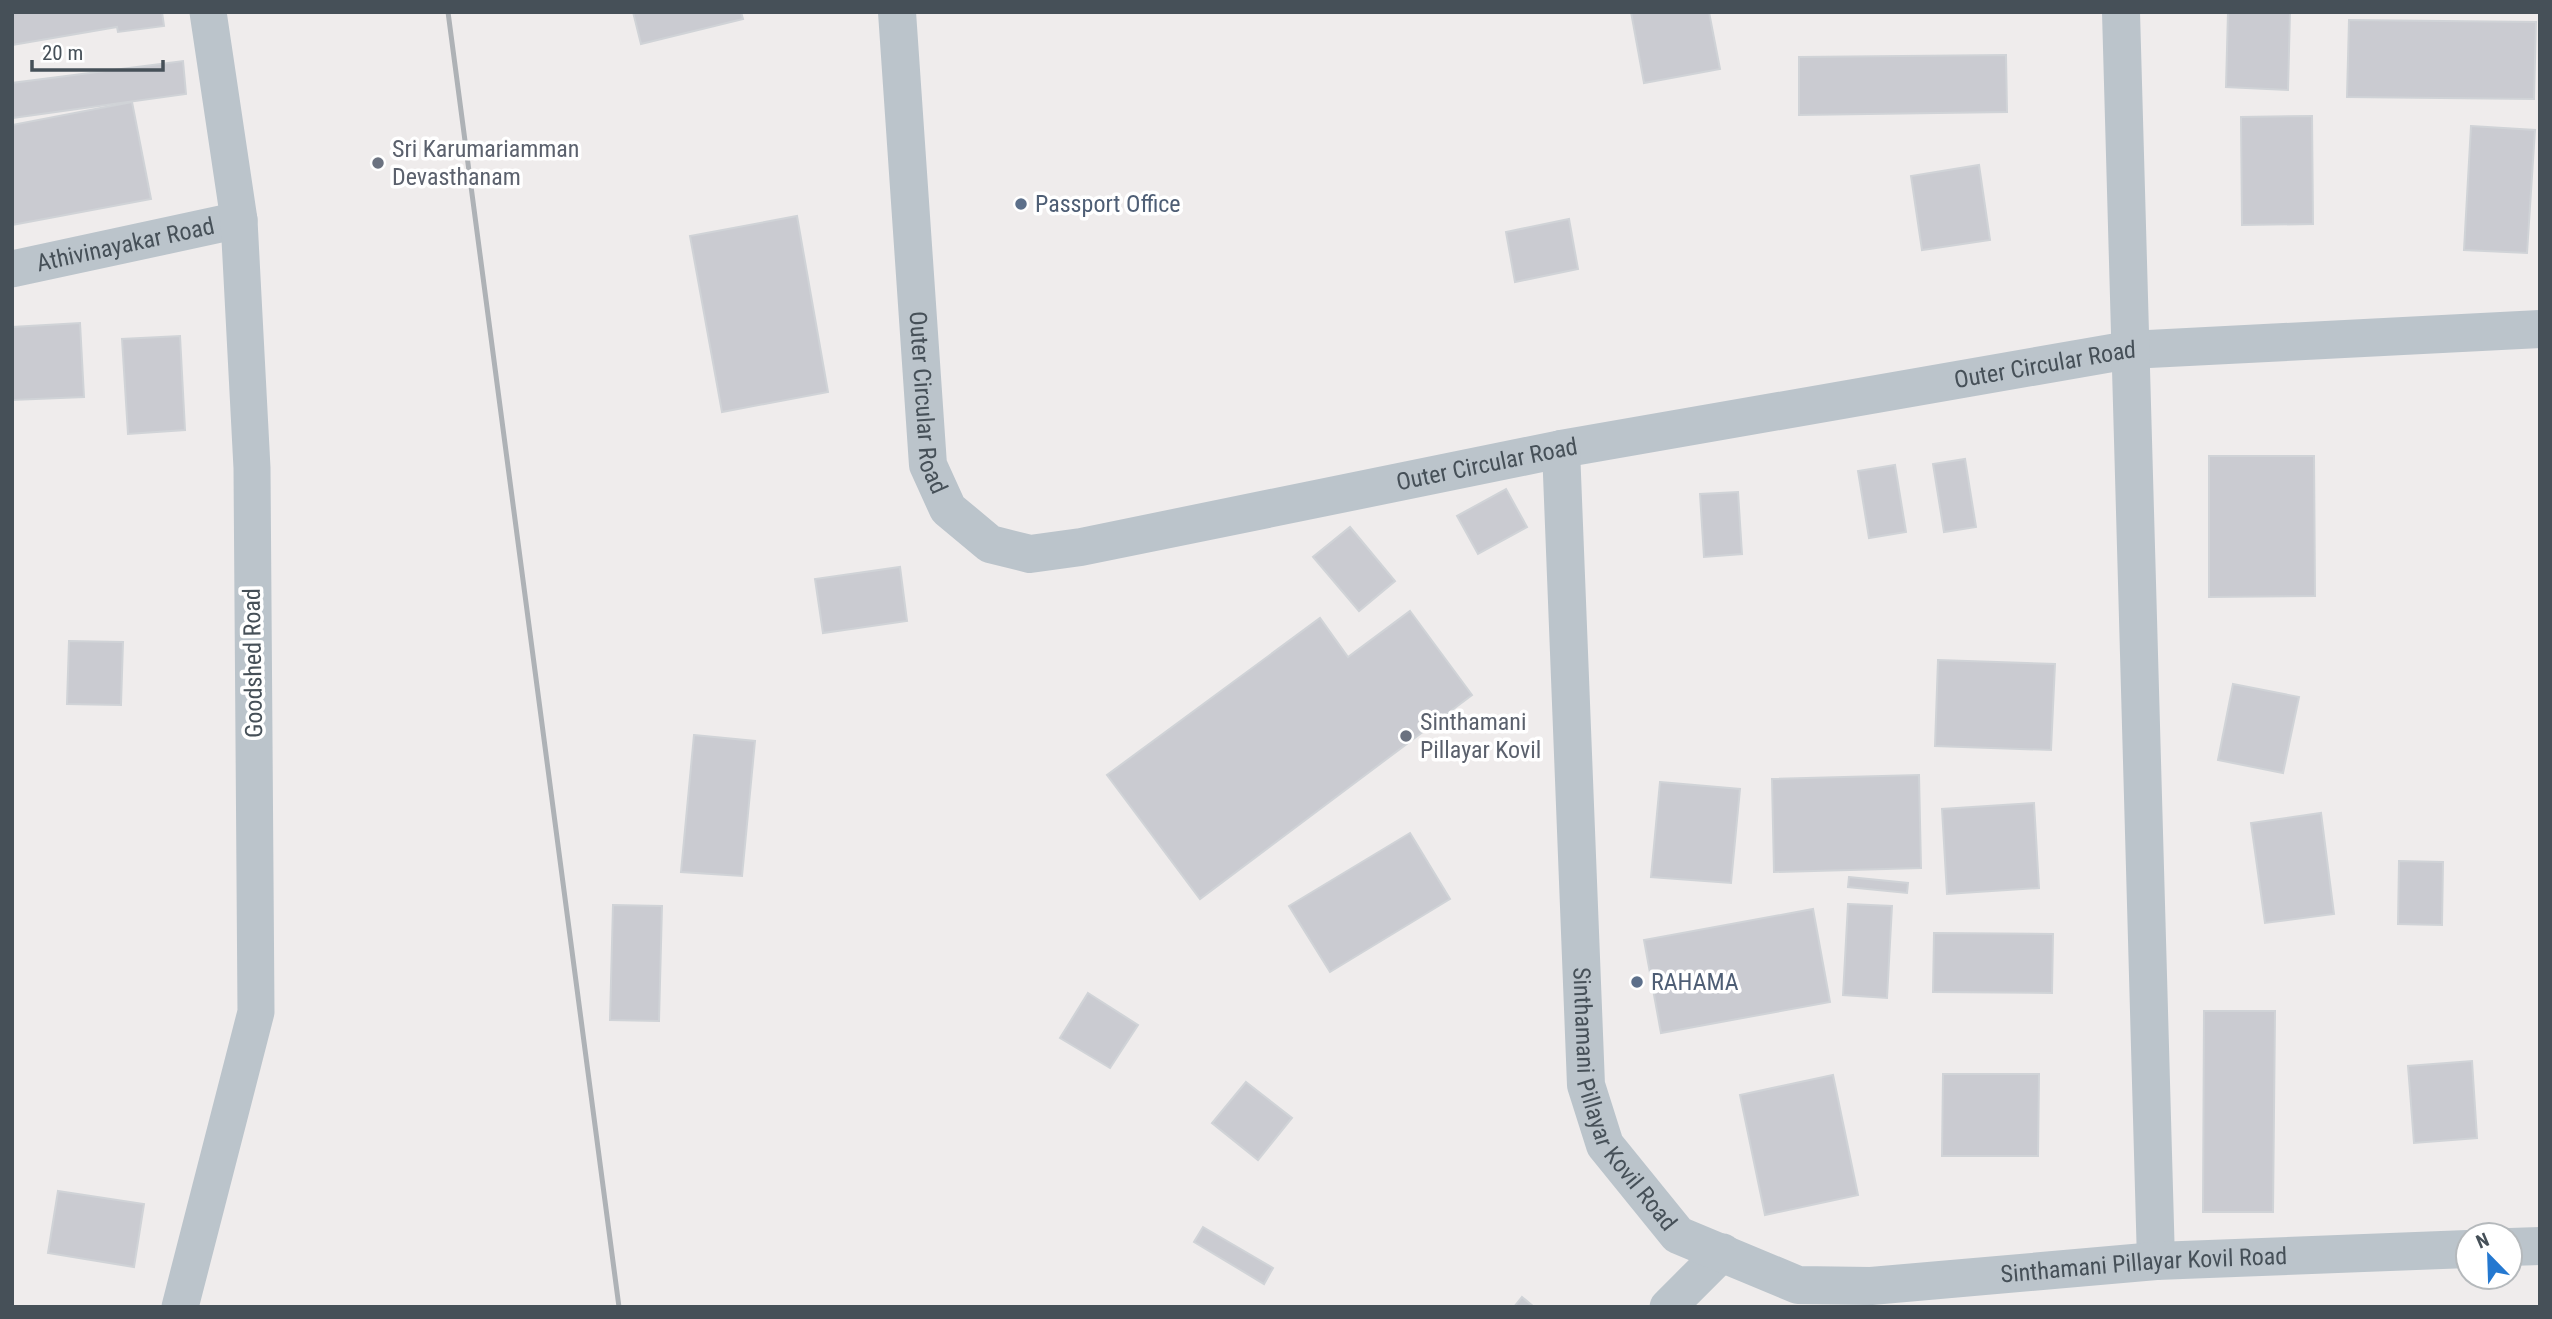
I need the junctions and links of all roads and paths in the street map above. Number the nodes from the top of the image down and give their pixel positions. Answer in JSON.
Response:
{"nodes":[{"id":1,"x":208,"y":12,"type":"edge"},
{"id":2,"x":897,"y":12,"type":"edge"},
{"id":3,"x":2121,"y":12,"type":"edge"},
{"id":4,"x":239,"y":219,"type":"junction"},
{"id":5,"x":12,"y":269,"type":"edge"},
{"id":6,"x":2540,"y":329,"type":"edge"},
{"id":7,"x":2129,"y":350,"type":"junction"},
{"id":8,"x":1560,"y":449,"type":"junction"},
{"id":9,"x":2454,"y":1250,"type":"edge"},
{"id":10,"x":1723,"y":1252,"type":"junction"},
{"id":11,"x":2156,"y":1261,"type":"junction"},
{"id":12,"x":180,"y":1307,"type":"edge"},
{"id":13,"x":1668,"y":1307,"type":"edge"}],
"edges":[{"from":1,"to":4,"type":"street","name":"Goodshed Road"},
{"from":2,"to":8,"type":"street","name":"Outer Circular Road"},
{"from":3,"to":7,"type":"street"},
{"from":4,"to":5,"type":"street","name":"Athivinayakar Road"},
{"from":4,"to":12,"type":"street","name":"Goodshed Road"},
{"from":6,"to":7,"type":"street","name":"Outer Circular Road"},
{"from":7,"to":8,"type":"street","name":"Outer Circular Road"},
{"from":7,"to":11,"type":"street"},
{"from":8,"to":10,"type":"street","name":"Sinthamani Pillayar Kovil Road"},
{"from":9,"to":11,"type":"street","name":"Sinthamani Pillayar Kovil Road"},
{"from":10,"to":11,"type":"street","name":"Sinthamani Pillayar Kovil Road"},
{"from":10,"to":13,"type":"street"}]}
